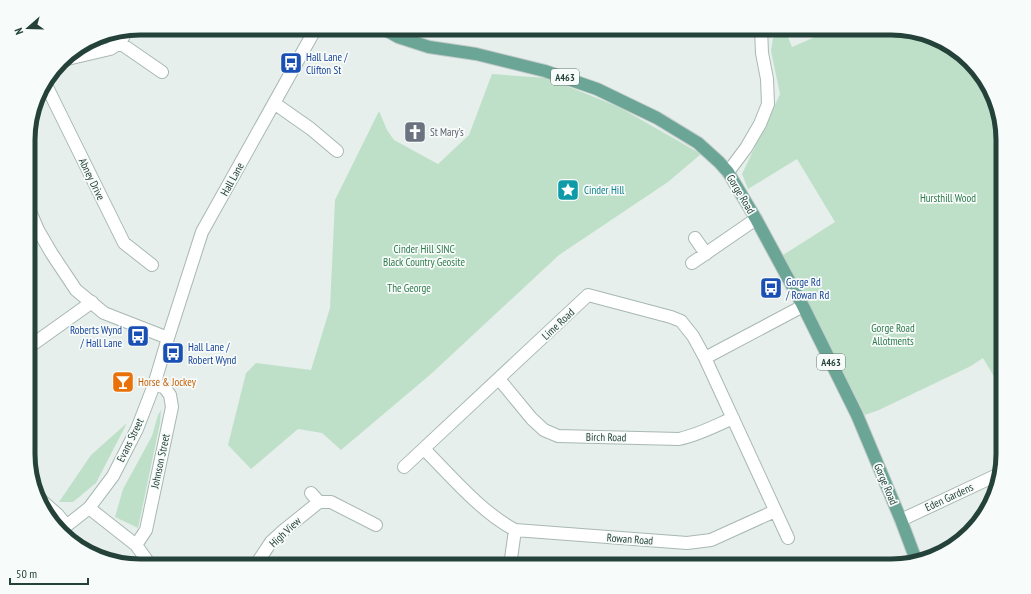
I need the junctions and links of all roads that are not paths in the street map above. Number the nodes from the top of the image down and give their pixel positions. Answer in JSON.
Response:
{"nodes":[{"id":1,"x":312,"y":35,"type":"edge"},
{"id":2,"x":394,"y":35,"type":"edge"},
{"id":3,"x":761,"y":35,"type":"edge"},
{"id":4,"x":124,"y":36,"type":"edge"},
{"id":5,"x":120,"y":43,"type":"junction"},
{"id":6,"x":76,"y":57,"type":"edge"},
{"id":7,"x":162,"y":72,"type":"dead end"},
{"id":8,"x":48,"y":89,"type":"edge"},
{"id":9,"x":274,"y":103,"type":"junction"},
{"id":10,"x":337,"y":151,"type":"dead end"},
{"id":11,"x":728,"y":172,"type":"junction"},
{"id":12,"x":756,"y":218,"type":"junction"},
{"id":13,"x":35,"y":223,"type":"edge"},
{"id":14,"x":694,"y":238,"type":"dead end"},
{"id":15,"x":706,"y":254,"type":"junction"},
{"id":16,"x":692,"y":263,"type":"dead end"},
{"id":17,"x":152,"y":265,"type":"dead end"},
{"id":18,"x":92,"y":302,"type":"junction"},
{"id":19,"x":803,"y":306,"type":"junction"},
{"id":20,"x":168,"y":338,"type":"junction"},
{"id":21,"x":35,"y":343,"type":"edge"},
{"id":22,"x":705,"y":358,"type":"junction"},
{"id":23,"x":499,"y":379,"type":"junction"},
{"id":24,"x":154,"y":385,"type":"junction"},
{"id":25,"x":733,"y":418,"type":"junction"},
{"id":26,"x":424,"y":449,"type":"junction"},
{"id":27,"x":404,"y":467,"type":"dead end"},
{"id":28,"x":993,"y":477,"type":"edge"},
{"id":29,"x":89,"y":508,"type":"junction"},
{"id":30,"x":51,"y":509,"type":"edge"},
{"id":31,"x":775,"y":511,"type":"junction"},
{"id":32,"x":901,"y":520,"type":"junction"},
{"id":33,"x":61,"y":523,"type":"edge"},
{"id":34,"x":369,"y":526,"type":"dead end"},
{"id":35,"x":65,"y":527,"type":"edge"},
{"id":36,"x":515,"y":530,"type":"junction"},
{"id":37,"x":788,"y":538,"type":"dead end"},
{"id":38,"x":136,"y":545,"type":"junction"},
{"id":39,"x":914,"y":556,"type":"edge"},
{"id":40,"x":146,"y":559,"type":"edge"},
{"id":41,"x":260,"y":559,"type":"edge"},
{"id":42,"x":511,"y":559,"type":"edge"}],
"edges":[{"from":1,"to":9,"type":"street","name":"Hall Lane"},
{"from":2,"to":11,"type":"main road","name":"Gorge Road","number":"A463"},
{"from":3,"to":11,"type":"street"},
{"from":4,"to":5,"type":"street"},
{"from":5,"to":6,"type":"street"},
{"from":5,"to":7,"type":"street"},
{"from":8,"to":17,"type":"street","name":"Abney Drive"},
{"from":9,"to":10,"type":"street"},
{"from":9,"to":20,"type":"street","name":"Hall Lane"},
{"from":11,"to":12,"type":"main road","name":"Gorge Road","number":"A463"},
{"from":12,"to":15,"type":"street"},
{"from":12,"to":19,"type":"main road","name":"Gorge Road","number":"A463"},
{"from":13,"to":18,"type":"street"},
{"from":14,"to":15,"type":"street"},
{"from":15,"to":16,"type":"street"},
{"from":18,"to":20,"type":"street"},
{"from":18,"to":21,"type":"street"},
{"from":19,"to":22,"type":"street"},
{"from":19,"to":32,"type":"main road","name":"Gorge Road","number":"A463"},
{"from":20,"to":24,"type":"street","name":"Evans Street"},
{"from":22,"to":23,"type":"street","name":"Lime Road"},
{"from":22,"to":25,"type":"street"},
{"from":23,"to":25,"type":"street","name":"Birch Road"},
{"from":23,"to":26,"type":"street","name":"Lime Road"},
{"from":24,"to":29,"type":"street","name":"Evans Street"},
{"from":24,"to":38,"type":"street","name":"Johnson Street"},
{"from":25,"to":31,"type":"street"},
{"from":26,"to":27,"type":"street","name":"Lime Road"},
{"from":26,"to":36,"type":"street"},
{"from":28,"to":32,"type":"street","name":"Eden Gardens"},
{"from":29,"to":35,"type":"street","name":"Evans Street"},
{"from":29,"to":38,"type":"street"},
{"from":30,"to":33,"type":"street"},
{"from":31,"to":36,"type":"street","name":"Rowan Road"},
{"from":31,"to":37,"type":"street"},
{"from":32,"to":39,"type":"main road","name":"Gorge Road","number":"A463"},
{"from":34,"to":41,"type":"street","name":"High View"},
{"from":36,"to":42,"type":"street"},
{"from":38,"to":40,"type":"street"}]}
